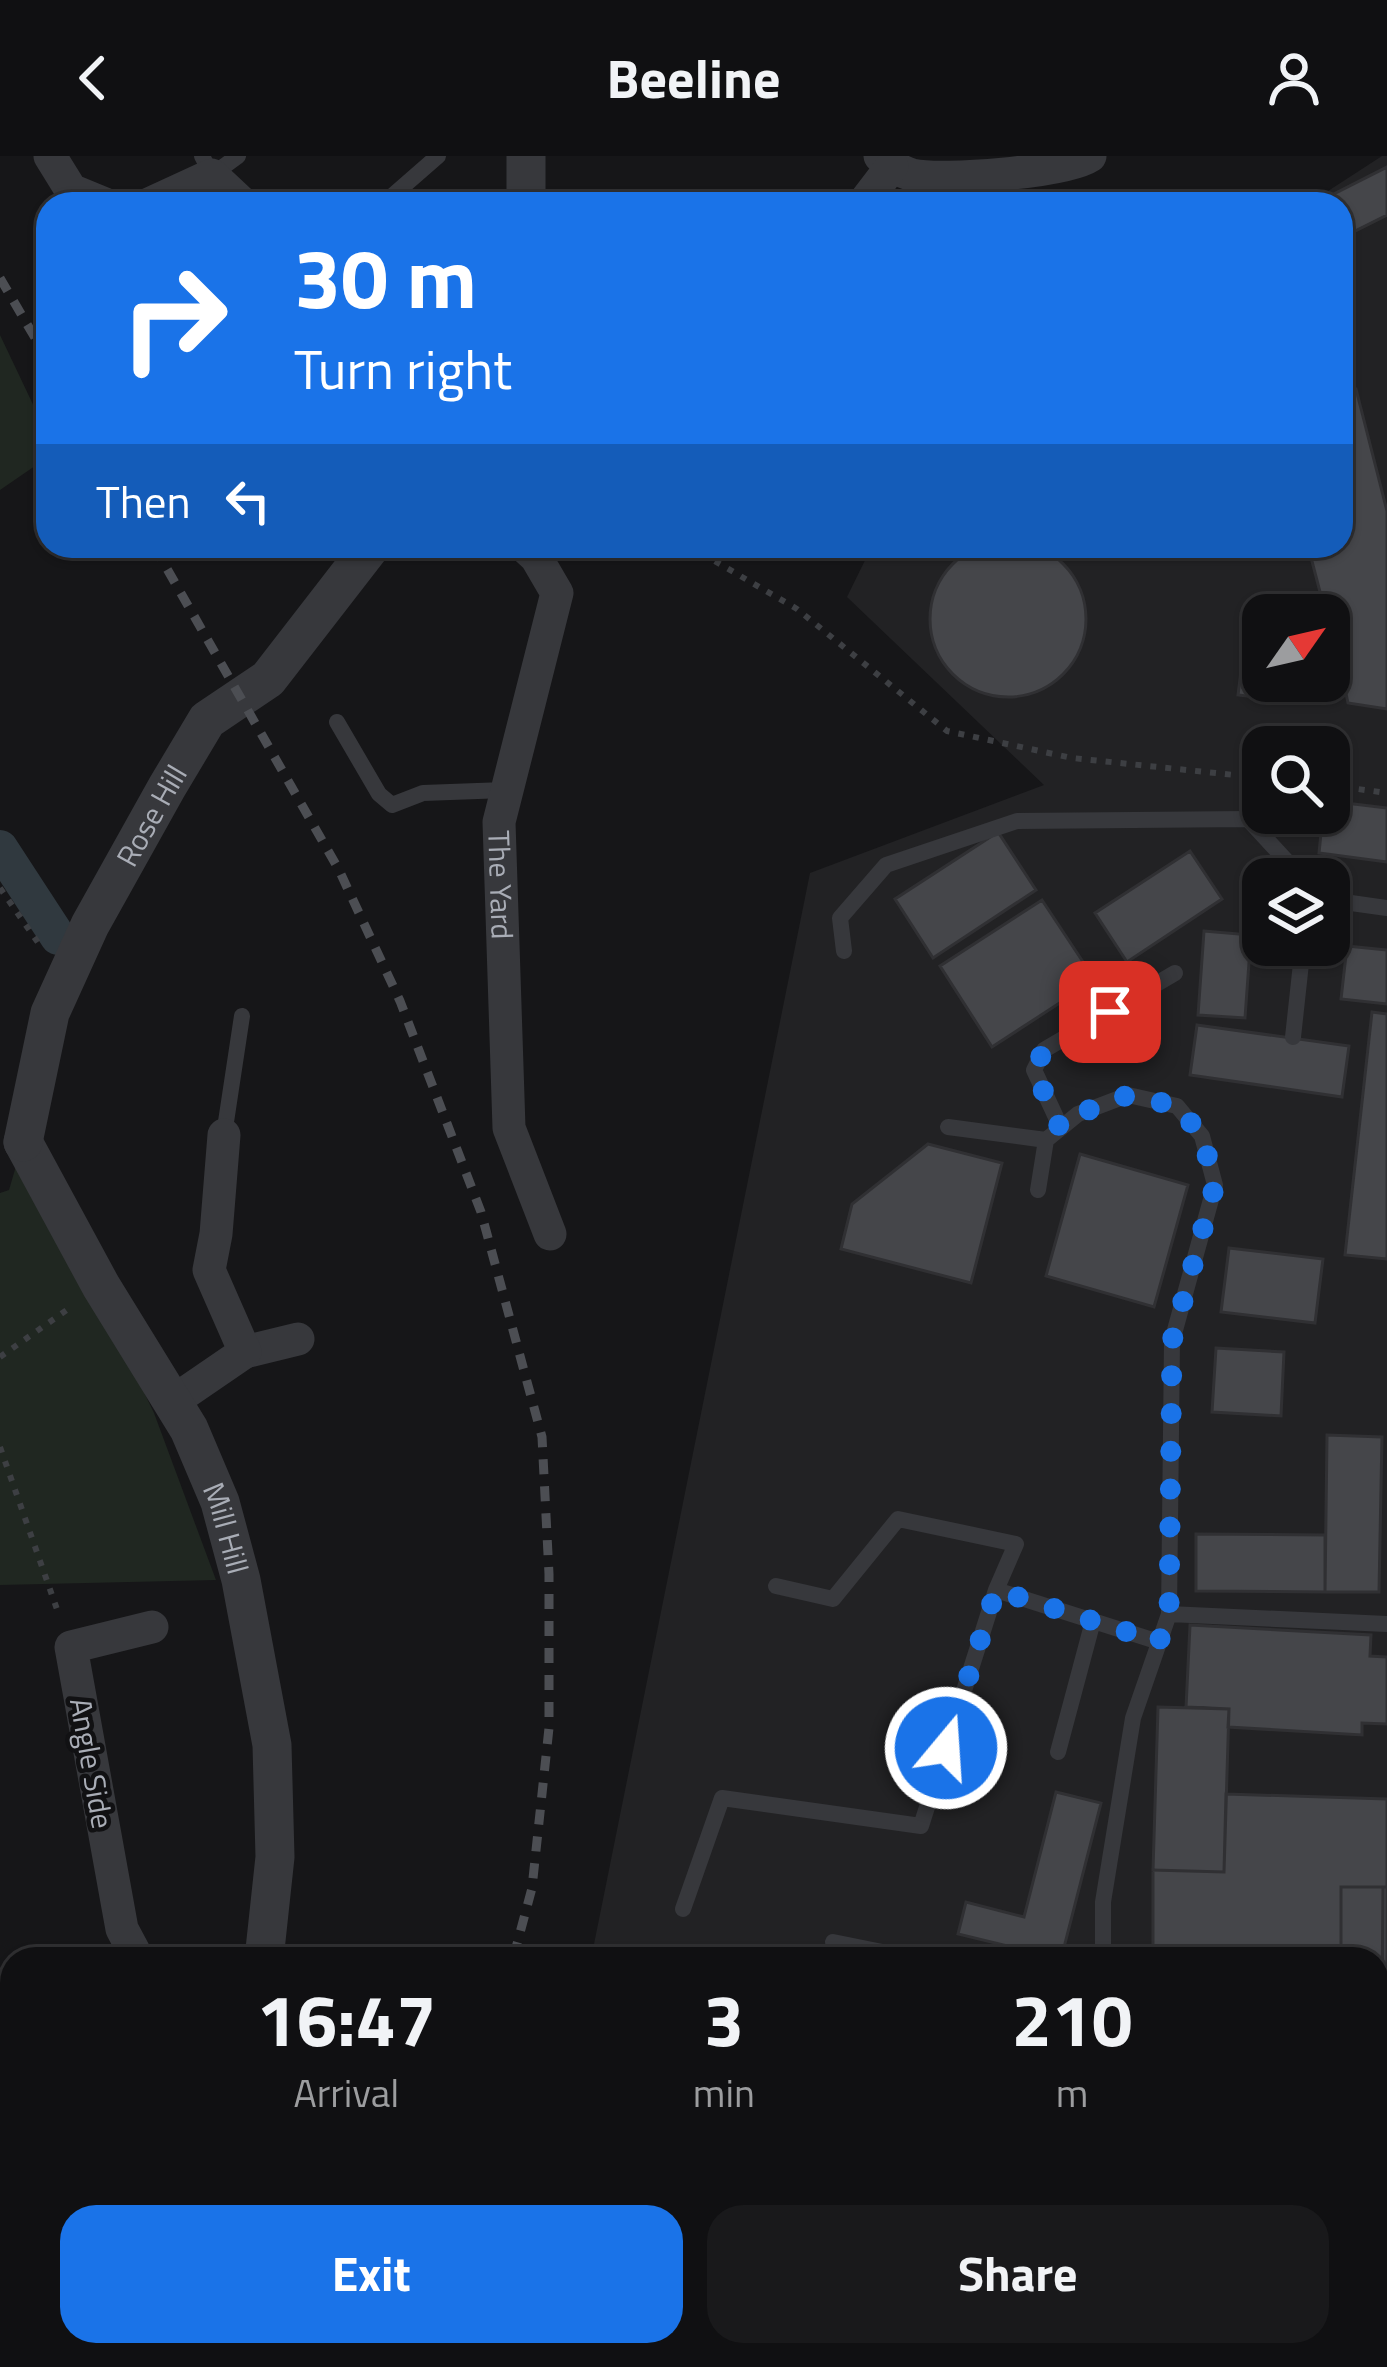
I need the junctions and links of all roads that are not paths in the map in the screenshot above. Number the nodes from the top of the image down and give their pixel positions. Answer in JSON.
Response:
{"nodes":[{"id":1,"x":50,"y":156,"type":"edge"},
{"id":2,"x":438,"y":156,"type":"edge"},
{"id":3,"x":526,"y":156,"type":"edge"},
{"id":4,"x":1090,"y":156,"type":"edge"},
{"id":5,"x":886,"y":161,"type":"edge"},
{"id":6,"x":217,"y":162,"type":"edge"},
{"id":7,"x":76,"y":192,"type":"edge"},
{"id":8,"x":168,"y":192,"type":"edge"},
{"id":9,"x":236,"y":192,"type":"edge"},
{"id":10,"x":396,"y":192,"type":"edge"},
{"id":11,"x":526,"y":192,"type":"edge"},
{"id":12,"x":869,"y":192,"type":"edge"},
{"id":13,"x":361,"y":558,"type":"edge"},
{"id":14,"x":537,"y":558,"type":"edge"},
{"id":15,"x":337,"y":722,"type":"dead end"},
{"id":16,"x":506,"y":790,"type":"junction"},
{"id":17,"x":1281,"y":858,"type":"edge"},
{"id":18,"x":1350,"y":905,"type":"edge"},
{"id":19,"x":1387,"y":908,"type":"edge"},
{"id":20,"x":844,"y":951,"type":"dead end"},
{"id":21,"x":1301,"y":966,"type":"edge"},
{"id":22,"x":1175,"y":973,"type":"dead end"},
{"id":23,"x":242,"y":1016,"type":"dead end"},
{"id":24,"x":1293,"y":1036,"type":"dead end"},
{"id":25,"x":948,"y":1127,"type":"dead end"},
{"id":26,"x":1053,"y":1134,"type":"junction"},
{"id":27,"x":224,"y":1135,"type":"joint"},
{"id":28,"x":11,"y":1145,"type":"edge"},
{"id":29,"x":1038,"y":1190,"type":"dead end"},
{"id":30,"x":550,"y":1234,"type":"dead end"},
{"id":31,"x":298,"y":1339,"type":"dead end"},
{"id":32,"x":245,"y":1352,"type":"junction"},
{"id":33,"x":172,"y":1402,"type":"junction"},
{"id":34,"x":776,"y":1586,"type":"dead end"},
{"id":35,"x":996,"y":1590,"type":"junction"},
{"id":36,"x":1169,"y":1613,"type":"junction"},
{"id":37,"x":1093,"y":1621,"type":"junction"},
{"id":38,"x":1387,"y":1624,"type":"edge"},
{"id":39,"x":152,"y":1628,"type":"dead end"},
{"id":40,"x":1159,"y":1642,"type":"junction"},
{"id":41,"x":1058,"y":1752,"type":"dead end"},
{"id":42,"x":683,"y":1909,"type":"dead end"},
{"id":43,"x":833,"y":1942,"type":"dead end"},
{"id":44,"x":132,"y":1947,"type":"edge"},
{"id":45,"x":266,"y":1947,"type":"edge"},
{"id":46,"x":858,"y":1947,"type":"edge"},
{"id":47,"x":1103,"y":1947,"type":"edge"}],
"edges":[{"from":1,"to":7,"type":"street"},
{"from":2,"to":10,"type":"lane"},
{"from":3,"to":11,"type":"street"},
{"from":4,"to":5,"type":"street"},
{"from":5,"to":12,"type":"street"},
{"from":6,"to":8,"type":"street"},
{"from":6,"to":9,"type":"street"},
{"from":13,"to":28,"type":"street","name":"Rose Hill"},
{"from":14,"to":16,"type":"street","name":"The Yard"},
{"from":15,"to":16,"type":"lane"},
{"from":16,"to":30,"type":"street","name":"The Yard"},
{"from":17,"to":20,"type":"lane"},
{"from":18,"to":19,"type":"lane"},
{"from":21,"to":24,"type":"lane"},
{"from":22,"to":26,"type":"lane"},
{"from":23,"to":27,"type":"lane"},
{"from":25,"to":26,"type":"lane"},
{"from":26,"to":29,"type":"lane"},
{"from":26,"to":36,"type":"lane"},
{"from":27,"to":32,"type":"street"},
{"from":28,"to":33,"type":"street","name":"Mill Hill"},
{"from":31,"to":32,"type":"street"},
{"from":32,"to":33,"type":"street"},
{"from":33,"to":45,"type":"street","name":"Mill Hill"},
{"from":34,"to":35,"type":"lane"},
{"from":35,"to":37,"type":"lane"},
{"from":35,"to":42,"type":"lane"},
{"from":36,"to":38,"type":"lane"},
{"from":36,"to":40,"type":"lane"},
{"from":37,"to":40,"type":"lane"},
{"from":37,"to":41,"type":"lane"},
{"from":39,"to":44,"type":"street","name":"Angle Side"},
{"from":40,"to":47,"type":"lane"},
{"from":43,"to":46,"type":"lane"}]}
